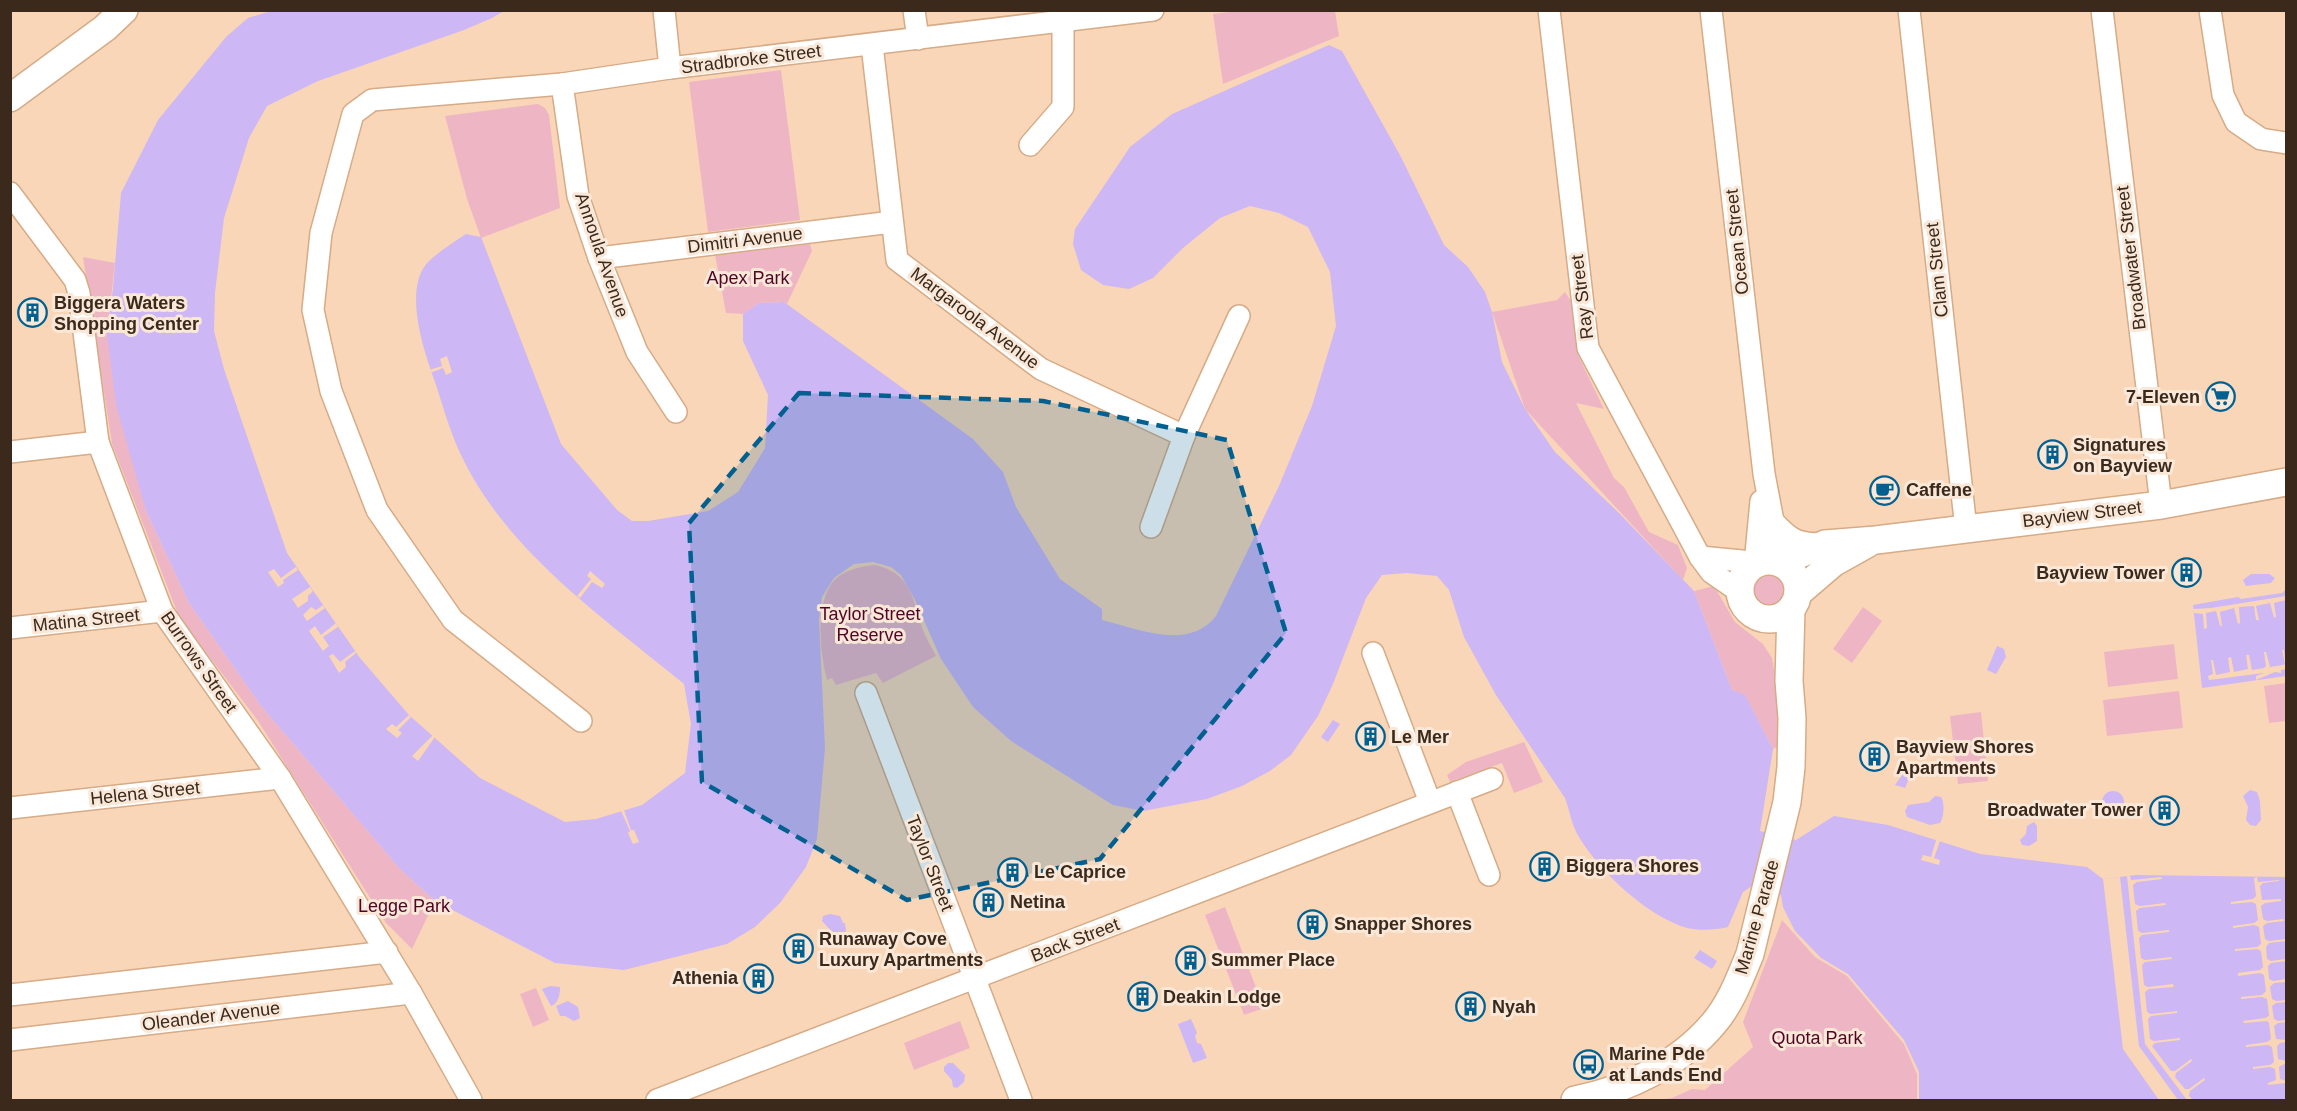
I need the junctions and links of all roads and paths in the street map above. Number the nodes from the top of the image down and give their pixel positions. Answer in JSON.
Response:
{"nodes":[{"id":1,"x":124,"y":10,"type":"edge"},
{"id":2,"x":664,"y":10,"type":"edge"},
{"id":3,"x":914,"y":10,"type":"edge"},
{"id":4,"x":1153,"y":10,"type":"edge"},
{"id":5,"x":1549,"y":10,"type":"edge"},
{"id":6,"x":1711,"y":10,"type":"edge"},
{"id":7,"x":1909,"y":10,"type":"edge"},
{"id":8,"x":2102,"y":10,"type":"edge"},
{"id":9,"x":2210,"y":10,"type":"edge"},
{"id":10,"x":1063,"y":21,"type":"junction"},
{"id":11,"x":918,"y":39,"type":"junction"},
{"id":12,"x":872,"y":45,"type":"junction"},
{"id":13,"x":670,"y":68,"type":"junction"},
{"id":14,"x":562,"y":84,"type":"junction"},
{"id":15,"x":10,"y":98,"type":"edge"},
{"id":16,"x":2286,"y":143,"type":"edge"},
{"id":17,"x":1030,"y":145,"type":"dead end"},
{"id":18,"x":10,"y":193,"type":"edge"},
{"id":19,"x":892,"y":222,"type":"junction"},
{"id":20,"x":599,"y":258,"type":"junction"},
{"id":21,"x":1239,"y":316,"type":"dead end"},
{"id":22,"x":676,"y":412,"type":"dead end"},
{"id":23,"x":1184,"y":436,"type":"junction"},
{"id":24,"x":98,"y":442,"type":"junction"},
{"id":25,"x":10,"y":452,"type":"edge"},
{"id":26,"x":1764,"y":474,"type":"junction"},
{"id":27,"x":2286,"y":482,"type":"edge"},
{"id":28,"x":2161,"y":505,"type":"junction"},
{"id":29,"x":1773,"y":521,"type":"junction"},
{"id":30,"x":1151,"y":527,"type":"dead end"},
{"id":31,"x":1966,"y":529,"type":"junction"},
{"id":32,"x":1876,"y":540,"type":"junction"},
{"id":33,"x":1825,"y":544,"type":"junction"},
{"id":34,"x":1700,"y":557,"type":"junction"},
{"id":35,"x":1766,"y":563,"type":"junction"},
{"id":36,"x":1795,"y":601,"type":"junction"},
{"id":37,"x":1747,"y":603,"type":"junction"},
{"id":38,"x":162,"y":611,"type":"junction"},
{"id":39,"x":10,"y":628,"type":"edge"},
{"id":40,"x":1373,"y":654,"type":"dead end"},
{"id":41,"x":1789,"y":681,"type":"junction"},
{"id":42,"x":866,"y":693,"type":"dead end"},
{"id":43,"x":581,"y":722,"type":"dead end"},
{"id":44,"x":280,"y":778,"type":"junction"},
{"id":45,"x":1492,"y":779,"type":"dead end"},
{"id":46,"x":1457,"y":792,"type":"junction"},
{"id":47,"x":1430,"y":802,"type":"junction"},
{"id":48,"x":10,"y":808,"type":"edge"},
{"id":49,"x":1489,"y":875,"type":"dead end"},
{"id":50,"x":387,"y":952,"type":"junction"},
{"id":51,"x":974,"y":980,"type":"junction"},
{"id":52,"x":411,"y":993,"type":"junction"},
{"id":53,"x":10,"y":995,"type":"edge"},
{"id":54,"x":10,"y":1040,"type":"edge"},
{"id":55,"x":469,"y":1100,"type":"edge"},
{"id":56,"x":657,"y":1101,"type":"edge"},
{"id":57,"x":1022,"y":1101,"type":"edge"},
{"id":58,"x":1575,"y":1101,"type":"edge"}],
"edges":[{"from":1,"to":15,"type":"main road"},
{"from":2,"to":13,"type":"street"},
{"from":3,"to":11,"type":"street"},
{"from":4,"to":10,"type":"street","name":"Stradbroke Street"},
{"from":5,"to":34,"type":"street","name":"Ray Street"},
{"from":6,"to":26,"type":"street","name":"Ocean Street"},
{"from":7,"to":31,"type":"street","name":"Clam Street"},
{"from":8,"to":28,"type":"street","name":"Broadwater Street"},
{"from":9,"to":16,"type":"street"},
{"from":10,"to":11,"type":"street","name":"Stradbroke Street"},
{"from":10,"to":17,"type":"street"},
{"from":11,"to":12,"type":"street","name":"Stradbroke Street"},
{"from":12,"to":13,"type":"street","name":"Stradbroke Street"},
{"from":12,"to":19,"type":"street","name":"Margaroola Avenue"},
{"from":13,"to":14,"type":"street","name":"Stradbroke Street"},
{"from":14,"to":20,"type":"street","name":"Annoula Avenue"},
{"from":14,"to":43,"type":"street","name":"Stradbroke Street"},
{"from":18,"to":24,"type":"street","name":"Burrows Street"},
{"from":19,"to":20,"type":"street","name":"Dimitri Avenue"},
{"from":19,"to":23,"type":"street","name":"Margaroola Avenue"},
{"from":20,"to":22,"type":"street","name":"Annoula Avenue"},
{"from":21,"to":23,"type":"street"},
{"from":23,"to":30,"type":"street"},
{"from":24,"to":25,"type":"street"},
{"from":24,"to":38,"type":"street","name":"Burrows Street"},
{"from":26,"to":29,"type":"street","name":"Ocean Street"},
{"from":26,"to":35,"type":"street","name":"Ocean Street"},
{"from":27,"to":28,"type":"main road","name":"Bayview Street"},
{"from":28,"to":31,"type":"main road","name":"Bayview Street"},
{"from":29,"to":33,"type":"street"},
{"from":29,"to":35,"type":"street","name":"Ocean Street"},
{"from":31,"to":32,"type":"main road","name":"Bayview Street"},
{"from":32,"to":33,"type":"main road","name":"Bayview Street"},
{"from":32,"to":36,"type":"main road","name":"Bayview Street"},
{"from":33,"to":35,"type":"main road","name":"Bayview Street"},
{"from":34,"to":35,"type":"street"},
{"from":34,"to":37,"type":"street","name":"Ray Street"},
{"from":35,"to":36,"type":"main road"},
{"from":35,"to":37,"type":"main road"},
{"from":36,"to":37,"type":"main road"},
{"from":36,"to":41,"type":"main road","name":"Marine Parade"},
{"from":37,"to":41,"type":"main road","name":"Marine Parade"},
{"from":38,"to":39,"type":"street","name":"Matina Street"},
{"from":38,"to":44,"type":"street","name":"Burrows Street"},
{"from":40,"to":47,"type":"street"},
{"from":41,"to":58,"type":"main road","name":"Marine Parade"},
{"from":42,"to":51,"type":"street","name":"Taylor Street"},
{"from":44,"to":48,"type":"street","name":"Helena Street"},
{"from":44,"to":50,"type":"street","name":"Burrows Street"},
{"from":45,"to":46,"type":"street","name":"Back Street"},
{"from":46,"to":47,"type":"street","name":"Back Street"},
{"from":46,"to":49,"type":"street"},
{"from":47,"to":51,"type":"street","name":"Back Street"},
{"from":50,"to":52,"type":"street","name":"Burrows Street"},
{"from":50,"to":53,"type":"street"},
{"from":51,"to":56,"type":"street","name":"Back Street"},
{"from":51,"to":57,"type":"street","name":"Taylor Street"},
{"from":52,"to":54,"type":"street","name":"Oleander Avenue"},
{"from":52,"to":55,"type":"street","name":"Burrows Street"}]}
